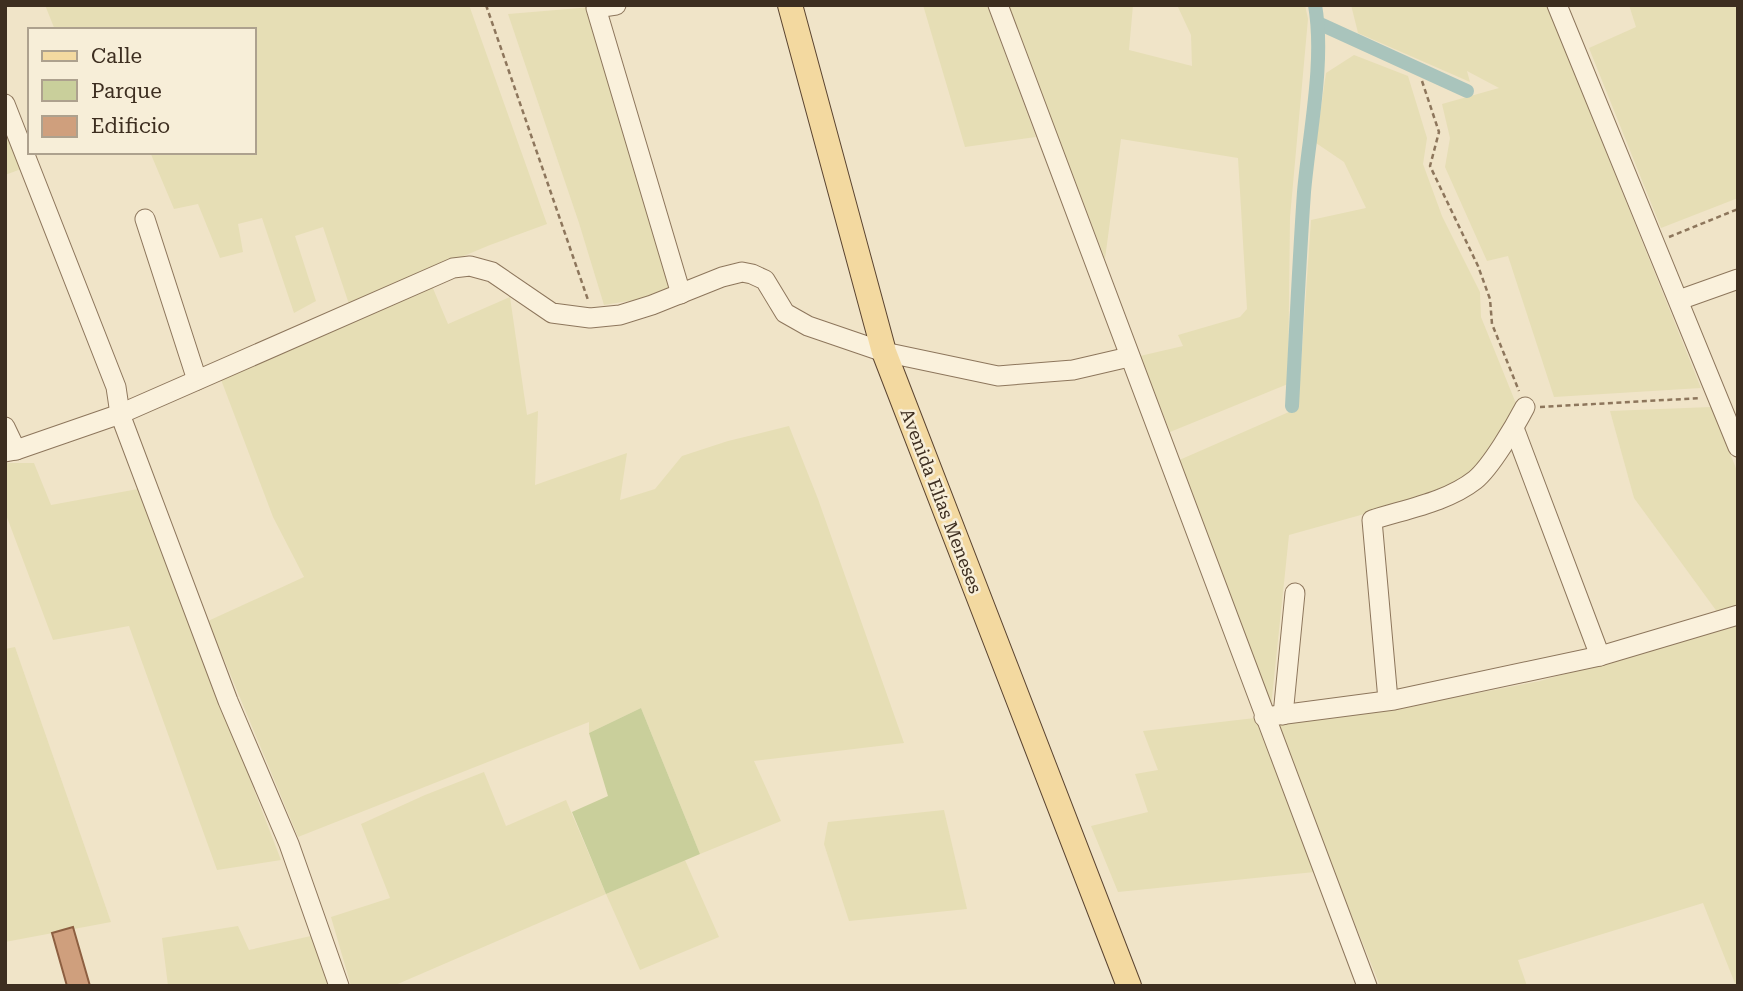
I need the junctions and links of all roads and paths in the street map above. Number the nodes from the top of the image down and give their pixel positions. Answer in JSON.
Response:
{"nodes":[{"id":1,"x":486,"y":5,"type":"edge"},
{"id":2,"x":616,"y":5,"type":"edge"},
{"id":3,"x":790,"y":5,"type":"edge"},
{"id":4,"x":998,"y":5,"type":"edge"},
{"id":5,"x":1557,"y":5,"type":"edge"},
{"id":6,"x":1422,"y":81,"type":"dead end"},
{"id":7,"x":5,"y":104,"type":"edge"},
{"id":8,"x":1738,"y":209,"type":"edge"},
{"id":9,"x":145,"y":219,"type":"dead end"},
{"id":10,"x":1656,"y":242,"type":"junction"},
{"id":11,"x":1738,"y":279,"type":"edge"},
{"id":12,"x":681,"y":294,"type":"junction"},
{"id":13,"x":1679,"y":300,"type":"junction"},
{"id":14,"x":590,"y":318,"type":"junction"},
{"id":15,"x":884,"y":352,"type":"junction"},
{"id":16,"x":1129,"y":357,"type":"junction"},
{"id":17,"x":197,"y":380,"type":"junction"},
{"id":18,"x":1718,"y":398,"type":"junction"},
{"id":19,"x":1525,"y":407,"type":"junction"},
{"id":20,"x":120,"y":414,"type":"junction"},
{"id":21,"x":5,"y":427,"type":"edge"},
{"id":22,"x":1514,"y":428,"type":"junction"},
{"id":23,"x":1738,"y":447,"type":"edge"},
{"id":24,"x":10,"y":451,"type":"edge"},
{"id":25,"x":1294,"y":593,"type":"dead end"},
{"id":26,"x":1738,"y":615,"type":"edge"},
{"id":27,"x":1600,"y":656,"type":"junction"},
{"id":28,"x":1388,"y":700,"type":"junction"},
{"id":29,"x":1274,"y":716,"type":"junction"},
{"id":30,"x":339,"y":986,"type":"edge"},
{"id":31,"x":1129,"y":986,"type":"edge"},
{"id":32,"x":1367,"y":986,"type":"edge"}],
"edges":[{"from":1,"to":14,"type":"path"},
{"from":2,"to":12,"type":"street"},
{"from":3,"to":15,"type":"main road","name":"Avenida Elías Meneses"},
{"from":4,"to":16,"type":"street"},
{"from":5,"to":10,"type":"street"},
{"from":6,"to":19,"type":"path"},
{"from":7,"to":20,"type":"street"},
{"from":8,"to":10,"type":"path"},
{"from":9,"to":17,"type":"street"},
{"from":10,"to":13,"type":"street"},
{"from":11,"to":13,"type":"street"},
{"from":12,"to":14,"type":"street"},
{"from":12,"to":15,"type":"street"},
{"from":13,"to":18,"type":"street"},
{"from":14,"to":17,"type":"street"},
{"from":15,"to":16,"type":"street"},
{"from":15,"to":31,"type":"main road","name":"Avenida Elías Meneses"},
{"from":16,"to":29,"type":"street"},
{"from":17,"to":20,"type":"street"},
{"from":18,"to":19,"type":"path"},
{"from":18,"to":23,"type":"street"},
{"from":19,"to":22,"type":"street"},
{"from":20,"to":24,"type":"street"},
{"from":20,"to":30,"type":"street"},
{"from":21,"to":24,"type":"street"},
{"from":22,"to":27,"type":"street"},
{"from":22,"to":28,"type":"street"},
{"from":25,"to":29,"type":"street"},
{"from":26,"to":27,"type":"street"},
{"from":27,"to":28,"type":"street"},
{"from":28,"to":29,"type":"street"},
{"from":29,"to":32,"type":"street"}]}
